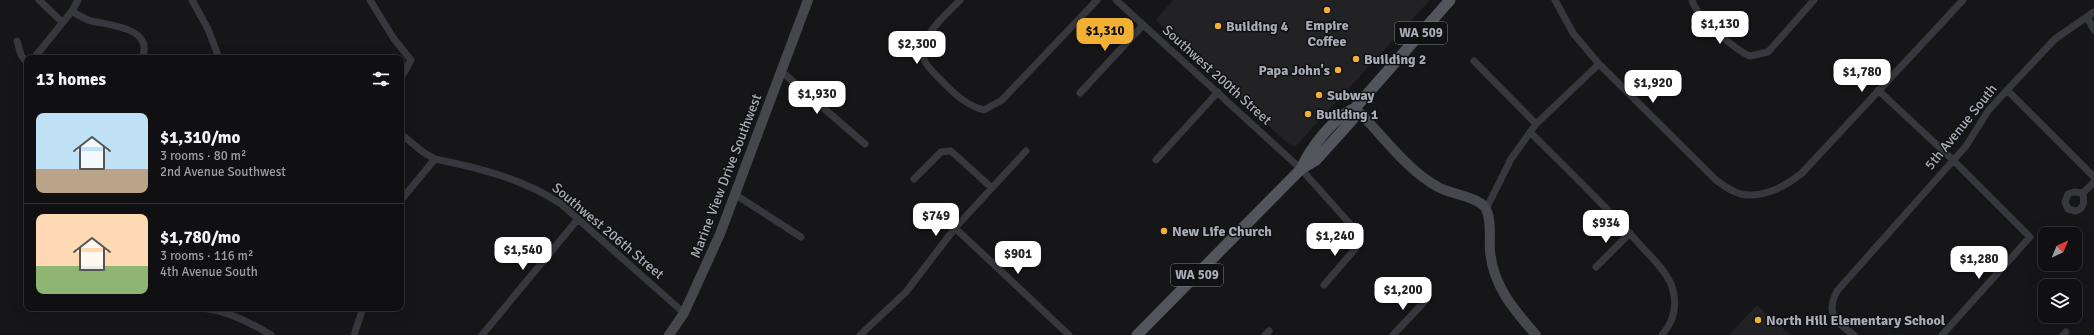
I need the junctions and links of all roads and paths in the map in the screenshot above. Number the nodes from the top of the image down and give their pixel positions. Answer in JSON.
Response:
{"nodes":[{"id":1,"x":39,"y":0,"type":"edge"},
{"id":2,"x":78,"y":0,"type":"edge"},
{"id":3,"x":192,"y":0,"type":"edge"},
{"id":4,"x":370,"y":0,"type":"edge"},
{"id":5,"x":808,"y":0,"type":"edge"},
{"id":6,"x":960,"y":0,"type":"edge"},
{"id":7,"x":1097,"y":0,"type":"edge"},
{"id":8,"x":1116,"y":0,"type":"edge"},
{"id":9,"x":1450,"y":0,"type":"edge"},
{"id":10,"x":1555,"y":0,"type":"edge"},
{"id":11,"x":1692,"y":0,"type":"edge"},
{"id":12,"x":1814,"y":0,"type":"edge"},
{"id":13,"x":1963,"y":0,"type":"edge"},
{"id":14,"x":72,"y":11,"type":"junction"},
{"id":15,"x":2094,"y":12,"type":"edge"},
{"id":16,"x":2087,"y":17,"type":"junction"},
{"id":17,"x":62,"y":22,"type":"junction"},
{"id":18,"x":1143,"y":25,"type":"junction"},
{"id":19,"x":2094,"y":30,"type":"edge"},
{"id":20,"x":17,"y":41,"type":"dead end"},
{"id":21,"x":36,"y":55,"type":"edge"},
{"id":22,"x":144,"y":55,"type":"edge"},
{"id":23,"x":218,"y":55,"type":"edge"},
{"id":24,"x":24,"y":58,"type":"edge"},
{"id":25,"x":1474,"y":61,"type":"dead end"},
{"id":26,"x":1598,"y":64,"type":"junction"},
{"id":27,"x":782,"y":72,"type":"junction"},
{"id":28,"x":404,"y":74,"type":"edge"},
{"id":29,"x":1878,"y":90,"type":"junction"},
{"id":30,"x":2007,"y":90,"type":"junction"},
{"id":31,"x":1218,"y":92,"type":"junction"},
{"id":32,"x":1080,"y":93,"type":"dead end"},
{"id":33,"x":1355,"y":108,"type":"junction"},
{"id":34,"x":1536,"y":124,"type":"junction"},
{"id":35,"x":1530,"y":132,"type":"junction"},
{"id":36,"x":404,"y":136,"type":"edge"},
{"id":37,"x":865,"y":144,"type":"dead end"},
{"id":38,"x":1026,"y":151,"type":"dead end"},
{"id":39,"x":435,"y":159,"type":"junction"},
{"id":40,"x":1156,"y":160,"type":"dead end"},
{"id":41,"x":1953,"y":160,"type":"junction"},
{"id":42,"x":1301,"y":169,"type":"junction"},
{"id":43,"x":2094,"y":176,"type":"edge"},
{"id":44,"x":914,"y":179,"type":"dead end"},
{"id":45,"x":2094,"y":182,"type":"edge"},
{"id":46,"x":992,"y":188,"type":"junction"},
{"id":47,"x":2083,"y":193,"type":"dead end"},
{"id":48,"x":736,"y":195,"type":"junction"},
{"id":49,"x":404,"y":196,"type":"edge"},
{"id":50,"x":1486,"y":209,"type":"junction"},
{"id":51,"x":578,"y":219,"type":"junction"},
{"id":52,"x":955,"y":228,"type":"junction"},
{"id":53,"x":1630,"y":233,"type":"junction"},
{"id":54,"x":802,"y":237,"type":"dead end"},
{"id":55,"x":1596,"y":267,"type":"dead end"},
{"id":56,"x":1324,"y":285,"type":"dead end"},
{"id":57,"x":1426,"y":300,"type":"dead end"},
{"id":58,"x":222,"y":311,"type":"edge"},
{"id":59,"x":362,"y":311,"type":"edge"},
{"id":60,"x":684,"y":313,"type":"junction"},
{"id":61,"x":271,"y":335,"type":"edge"},
{"id":62,"x":354,"y":335,"type":"edge"},
{"id":63,"x":482,"y":335,"type":"edge"},
{"id":64,"x":669,"y":335,"type":"edge"},
{"id":65,"x":860,"y":335,"type":"edge"},
{"id":66,"x":1069,"y":335,"type":"edge"},
{"id":67,"x":1137,"y":335,"type":"edge"},
{"id":68,"x":1393,"y":335,"type":"edge"},
{"id":69,"x":1536,"y":335,"type":"edge"},
{"id":70,"x":1662,"y":335,"type":"edge"},
{"id":71,"x":1854,"y":335,"type":"edge"},
{"id":72,"x":1942,"y":335,"type":"edge"}],
"edges":[{"from":1,"to":17,"type":"street"},
{"from":2,"to":14,"type":"street"},
{"from":3,"to":23,"type":"street"},
{"from":4,"to":28,"type":"street"},
{"from":5,"to":27,"type":"street","name":"Marine View Drive Southwest"},
{"from":6,"to":7,"type":"street"},
{"from":8,"to":18,"type":"street","name":"Southwest 200th Street"},
{"from":9,"to":33,"type":"main road","number":"WA 509"},
{"from":10,"to":26,"type":"street"},
{"from":11,"to":12,"type":"street"},
{"from":13,"to":29,"type":"street"},
{"from":14,"to":17,"type":"street"},
{"from":14,"to":22,"type":"street"},
{"from":15,"to":16,"type":"street","name":"5th Avenue South"},
{"from":16,"to":19,"type":"street"},
{"from":16,"to":30,"type":"street","name":"5th Avenue South"},
{"from":17,"to":21,"type":"street"},
{"from":18,"to":31,"type":"street","name":"Southwest 200th Street"},
{"from":18,"to":32,"type":"street"},
{"from":20,"to":24,"type":"street"},
{"from":25,"to":34,"type":"street"},
{"from":26,"to":29,"type":"street"},
{"from":26,"to":34,"type":"street"},
{"from":27,"to":37,"type":"street"},
{"from":27,"to":48,"type":"street","name":"Marine View Drive Southwest"},
{"from":29,"to":41,"type":"street"},
{"from":30,"to":41,"type":"street","name":"5th Avenue South"},
{"from":30,"to":43,"type":"street"},
{"from":31,"to":40,"type":"street"},
{"from":31,"to":42,"type":"street","name":"Southwest 200th Street"},
{"from":33,"to":42,"type":"main road","number":"WA 509"},
{"from":33,"to":50,"type":"street"},
{"from":34,"to":35,"type":"street"},
{"from":35,"to":50,"type":"street"},
{"from":35,"to":53,"type":"street"},
{"from":36,"to":39,"type":"street","name":"Southwest 206th Street"},
{"from":38,"to":46,"type":"street"},
{"from":39,"to":49,"type":"street"},
{"from":39,"to":51,"type":"street","name":"Southwest 206th Street"},
{"from":41,"to":71,"type":"street","name":"5th Avenue South"},
{"from":41,"to":72,"type":"street"},
{"from":42,"to":56,"type":"street","name":"Southwest 200th Street"},
{"from":42,"to":67,"type":"main road","number":"WA 509"},
{"from":44,"to":46,"type":"street"},
{"from":45,"to":47,"type":"street"},
{"from":46,"to":52,"type":"street"},
{"from":48,"to":54,"type":"street"},
{"from":48,"to":60,"type":"street","name":"Marine View Drive Southwest"},
{"from":50,"to":69,"type":"street"},
{"from":51,"to":60,"type":"street","name":"Southwest 206th Street"},
{"from":51,"to":63,"type":"street"},
{"from":52,"to":65,"type":"street"},
{"from":52,"to":66,"type":"street"},
{"from":53,"to":55,"type":"street"},
{"from":53,"to":70,"type":"street"},
{"from":57,"to":68,"type":"street"},
{"from":58,"to":61,"type":"street"},
{"from":59,"to":62,"type":"street"},
{"from":60,"to":64,"type":"street","name":"Marine View Drive Southwest"}]}
